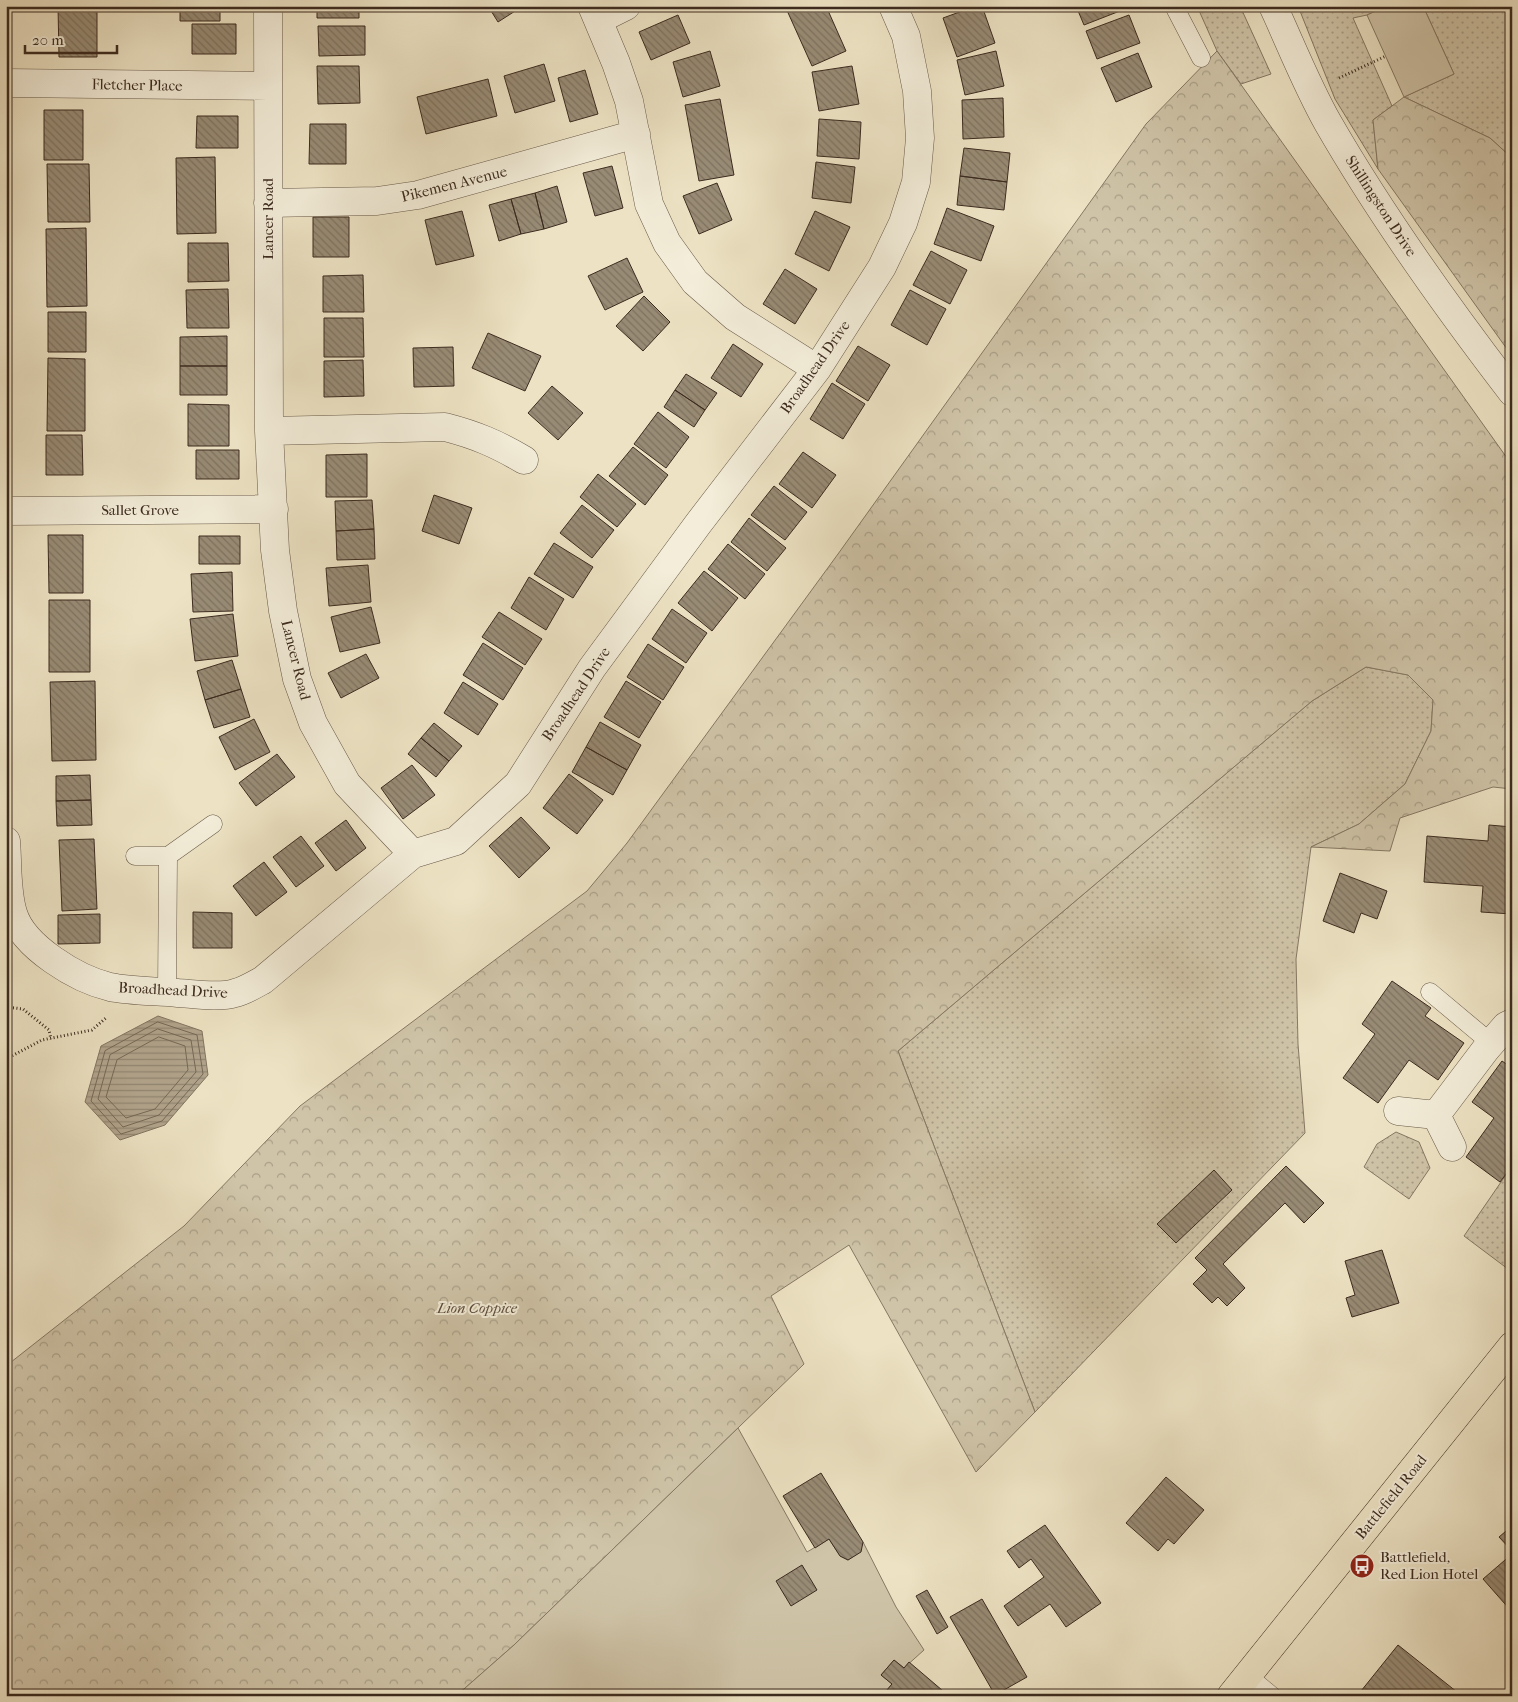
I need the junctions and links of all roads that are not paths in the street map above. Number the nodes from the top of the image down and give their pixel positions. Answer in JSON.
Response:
{"nodes":[{"id":1,"x":268,"y":6,"type":"edge"},
{"id":2,"x":626,"y":6,"type":"edge"},
{"id":3,"x":893,"y":6,"type":"edge"},
{"id":4,"x":1174,"y":6,"type":"edge"},
{"id":5,"x":1273,"y":6,"type":"edge"},
{"id":6,"x":595,"y":13,"type":"edge"},
{"id":7,"x":1201,"y":58,"type":"dead end"},
{"id":8,"x":6,"y":83,"type":"edge"},
{"id":9,"x":267,"y":86,"type":"junction"},
{"id":10,"x":636,"y":134,"type":"junction"},
{"id":11,"x":268,"y":203,"type":"junction"},
{"id":12,"x":817,"y":369,"type":"junction"},
{"id":13,"x":1512,"y":392,"type":"edge"},
{"id":14,"x":269,"y":431,"type":"junction"},
{"id":15,"x":524,"y":460,"type":"dead end"},
{"id":16,"x":274,"y":509,"type":"junction"},
{"id":17,"x":6,"y":512,"type":"edge"},
{"id":18,"x":213,"y":824,"type":"dead end"},
{"id":19,"x":6,"y":830,"type":"edge"},
{"id":20,"x":6,"y":841,"type":"edge"},
{"id":21,"x":413,"y":854,"type":"junction"},
{"id":22,"x":135,"y":856,"type":"dead end"},
{"id":23,"x":168,"y":856,"type":"junction"},
{"id":24,"x":167,"y":992,"type":"junction"},
{"id":25,"x":1430,"y":992,"type":"dead end"},
{"id":26,"x":1512,"y":1022,"type":"edge"},
{"id":27,"x":1491,"y":1043,"type":"junction"},
{"id":28,"x":1398,"y":1111,"type":"dead end"},
{"id":29,"x":1436,"y":1116,"type":"junction"},
{"id":30,"x":1452,"y":1147,"type":"dead end"},
{"id":31,"x":1512,"y":1346,"type":"edge"},
{"id":32,"x":1239,"y":1686,"type":"edge"},
{"id":33,"x":1272,"y":1696,"type":"edge"}],
"edges":[{"from":1,"to":9,"type":"street","name":"Lancer Road"},
{"from":2,"to":6,"type":"street"},
{"from":3,"to":12,"type":"street","name":"Broadhead Drive"},
{"from":4,"to":7,"type":"lane"},
{"from":5,"to":13,"type":"street","name":"Shillingston Drive"},
{"from":6,"to":10,"type":"street"},
{"from":8,"to":9,"type":"street","name":"Fletcher Place"},
{"from":9,"to":11,"type":"street","name":"Lancer Road"},
{"from":10,"to":11,"type":"street","name":"Pikemen Avenue"},
{"from":10,"to":12,"type":"street"},
{"from":11,"to":14,"type":"street","name":"Lancer Road"},
{"from":12,"to":21,"type":"street","name":"Broadhead Drive"},
{"from":14,"to":15,"type":"street"},
{"from":14,"to":16,"type":"street","name":"Lancer Road"},
{"from":16,"to":17,"type":"street","name":"Sallet Grove"},
{"from":16,"to":21,"type":"street","name":"Lancer Road"},
{"from":18,"to":23,"type":"lane"},
{"from":19,"to":20,"type":"lane","name":"Broadhead Drive"},
{"from":20,"to":24,"type":"street","name":"Broadhead Drive"},
{"from":21,"to":24,"type":"street","name":"Broadhead Drive"},
{"from":22,"to":23,"type":"lane"},
{"from":23,"to":24,"type":"lane"},
{"from":25,"to":27,"type":"lane"},
{"from":26,"to":27,"type":"street"},
{"from":27,"to":29,"type":"street"},
{"from":28,"to":29,"type":"street"},
{"from":29,"to":30,"type":"street"},
{"from":31,"to":32,"type":"main road","name":"Battlefield Road"},
{"from":32,"to":33,"type":"lane"}]}
